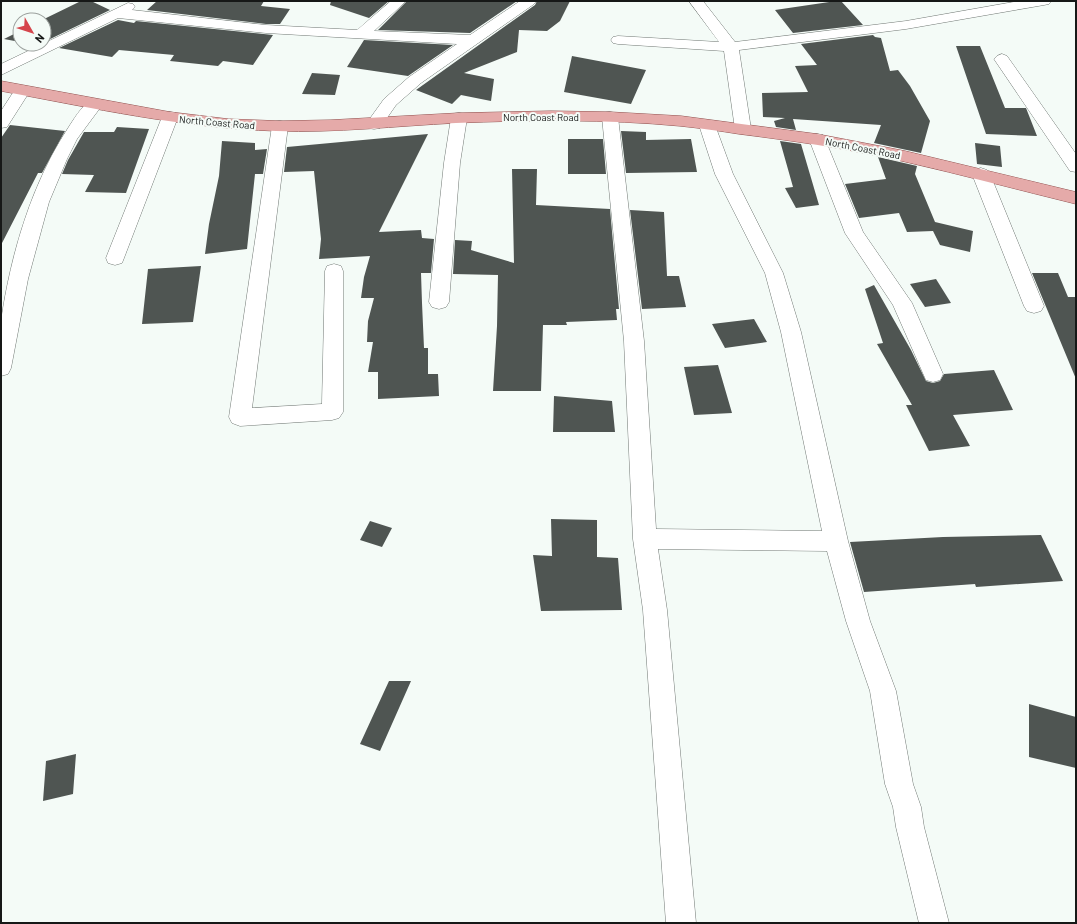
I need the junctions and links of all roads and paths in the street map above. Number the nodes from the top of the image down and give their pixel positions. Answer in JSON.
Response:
{"nodes":[{"id":1,"x":140,"y":1,"type":"edge"},
{"id":2,"x":400,"y":1,"type":"edge"},
{"id":3,"x":529,"y":1,"type":"edge"},
{"id":4,"x":696,"y":1,"type":"edge"},
{"id":5,"x":1044,"y":1,"type":"edge"},
{"id":6,"x":116,"y":13,"type":"junction"},
{"id":7,"x":361,"y":35,"type":"junction"},
{"id":8,"x":472,"y":40,"type":"junction"},
{"id":9,"x":618,"y":40,"type":"dead end"},
{"id":10,"x":731,"y":47,"type":"junction"},
{"id":11,"x":1002,"y":59,"type":"dead end"},
{"id":12,"x":1,"y":70,"type":"edge"},
{"id":13,"x":1,"y":86,"type":"edge"},
{"id":14,"x":22,"y":91,"type":"junction"},
{"id":15,"x":95,"y":104,"type":"junction"},
{"id":16,"x":610,"y":117,"type":"junction"},
{"id":17,"x":170,"y":118,"type":"junction"},
{"id":18,"x":459,"y":118,"type":"junction"},
{"id":19,"x":1,"y":123,"type":"edge"},
{"id":20,"x":374,"y":124,"type":"junction"},
{"id":21,"x":707,"y":124,"type":"junction"},
{"id":22,"x":280,"y":126,"type":"junction"},
{"id":23,"x":744,"y":129,"type":"junction"},
{"id":24,"x":817,"y":139,"type":"junction"},
{"id":25,"x":1076,"y":167,"type":"edge"},
{"id":26,"x":981,"y":174,"type":"junction"},
{"id":27,"x":1076,"y":198,"type":"edge"},
{"id":28,"x":115,"y":258,"type":"dead end"},
{"id":29,"x":334,"y":271,"type":"dead end"},
{"id":30,"x":440,"y":302,"type":"dead end"},
{"id":31,"x":1034,"y":306,"type":"dead end"},
{"id":32,"x":1,"y":368,"type":"edge"},
{"id":33,"x":933,"y":374,"type":"dead end"},
{"id":34,"x":645,"y":539,"type":"junction"},
{"id":35,"x":836,"y":541,"type":"junction"},
{"id":36,"x":681,"y":923,"type":"edge"},
{"id":37,"x":934,"y":923,"type":"edge"}],
"edges":[{"from":1,"to":6,"type":"street"},
{"from":2,"to":7,"type":"street"},
{"from":3,"to":8,"type":"street"},
{"from":4,"to":10,"type":"street"},
{"from":5,"to":10,"type":"street"},
{"from":6,"to":7,"type":"street"},
{"from":6,"to":12,"type":"street"},
{"from":7,"to":8,"type":"street"},
{"from":8,"to":20,"type":"street"},
{"from":9,"to":10,"type":"street"},
{"from":10,"to":23,"type":"street"},
{"from":11,"to":25,"type":"street"},
{"from":13,"to":14,"type":"main road","name":"North Coast Road"},
{"from":14,"to":15,"type":"main road","name":"North Coast Road"},
{"from":14,"to":19,"type":"street"},
{"from":15,"to":17,"type":"main road","name":"North Coast Road"},
{"from":15,"to":32,"type":"street"},
{"from":16,"to":18,"type":"main road","name":"North Coast Road"},
{"from":16,"to":21,"type":"main road","name":"North Coast Road"},
{"from":16,"to":34,"type":"street"},
{"from":17,"to":22,"type":"main road","name":"North Coast Road"},
{"from":17,"to":28,"type":"street"},
{"from":18,"to":20,"type":"main road","name":"North Coast Road"},
{"from":18,"to":30,"type":"street"},
{"from":20,"to":22,"type":"main road","name":"North Coast Road"},
{"from":21,"to":23,"type":"main road","name":"North Coast Road"},
{"from":21,"to":35,"type":"street"},
{"from":22,"to":29,"type":"street"},
{"from":23,"to":24,"type":"main road","name":"North Coast Road"},
{"from":24,"to":26,"type":"main road","name":"North Coast Road"},
{"from":24,"to":33,"type":"street"},
{"from":26,"to":27,"type":"main road","name":"North Coast Road"},
{"from":26,"to":31,"type":"street"},
{"from":34,"to":35,"type":"street"},
{"from":34,"to":36,"type":"street"},
{"from":35,"to":37,"type":"street"}]}
